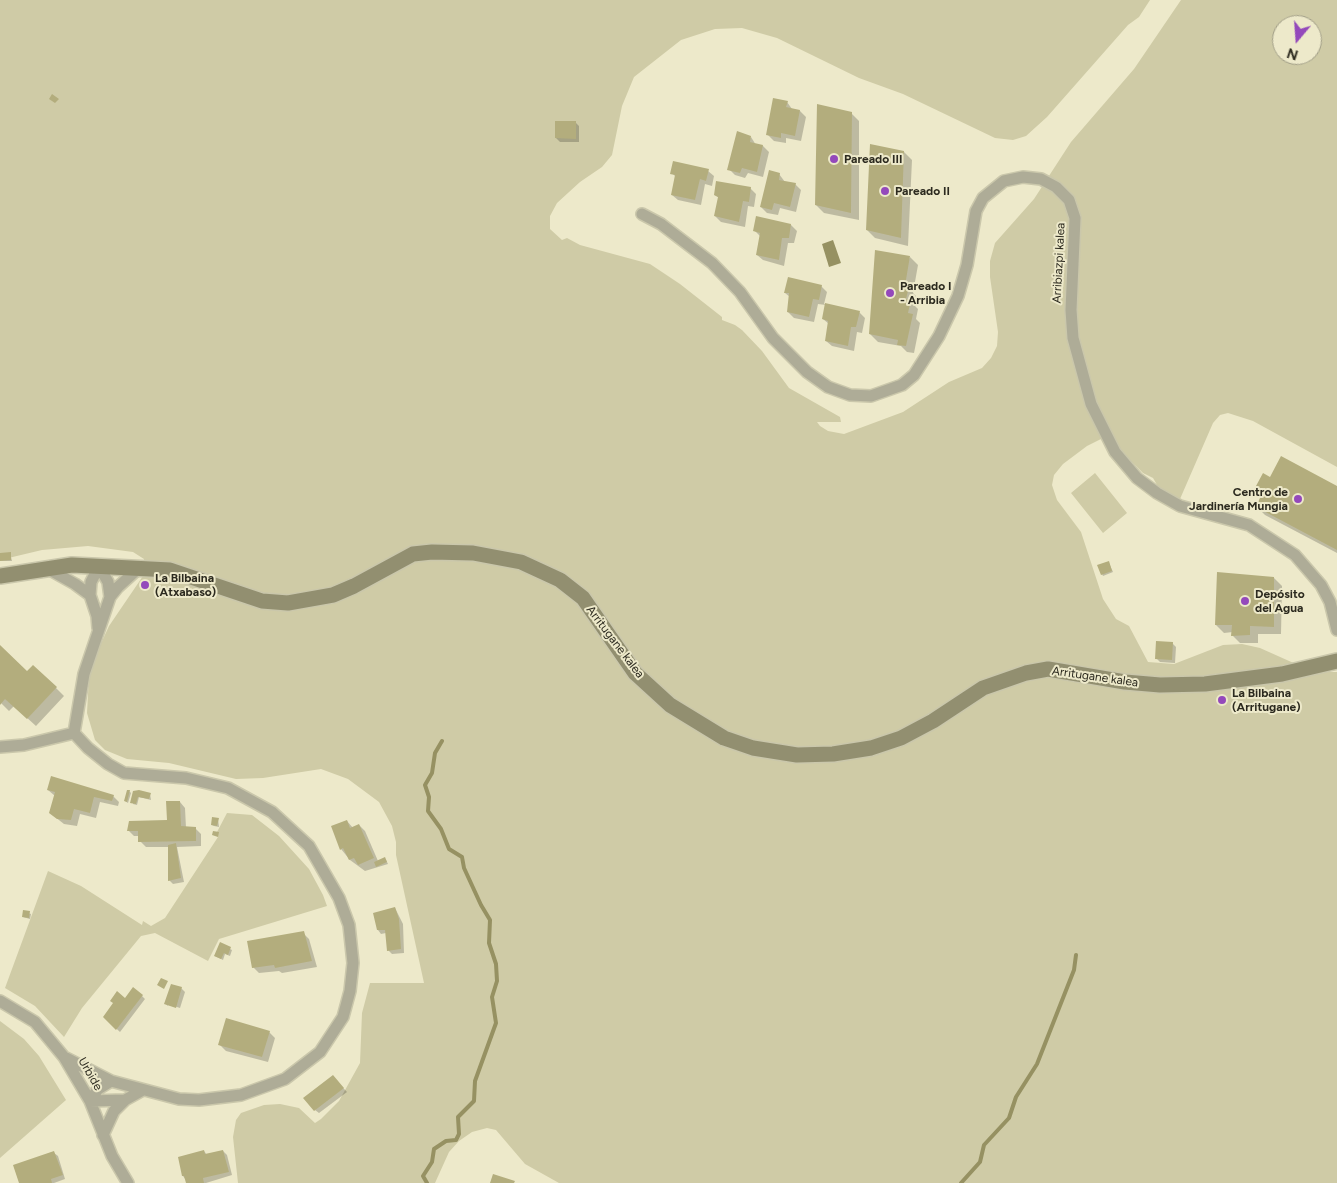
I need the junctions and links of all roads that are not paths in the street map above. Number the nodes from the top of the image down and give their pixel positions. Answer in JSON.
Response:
{"nodes":[{"id":1,"x":642,"y":214,"type":"dead end"},
{"id":2,"x":99,"y":566,"type":"junction"},
{"id":3,"x":140,"y":568,"type":"junction"},
{"id":4,"x":50,"y":570,"type":"junction"},
{"id":5,"x":0,"y":576,"type":"edge"},
{"id":6,"x":90,"y":595,"type":"junction"},
{"id":7,"x":110,"y":598,"type":"junction"},
{"id":8,"x":1337,"y":630,"type":"edge"},
{"id":9,"x":98,"y":633,"type":"junction"},
{"id":10,"x":1337,"y":661,"type":"edge"},
{"id":11,"x":74,"y":733,"type":"junction"},
{"id":12,"x":0,"y":747,"type":"edge"},
{"id":13,"x":0,"y":1001,"type":"edge"},
{"id":14,"x":64,"y":1057,"type":"junction"},
{"id":15,"x":111,"y":1081,"type":"junction"},
{"id":16,"x":143,"y":1090,"type":"junction"},
{"id":17,"x":125,"y":1100,"type":"junction"},
{"id":18,"x":90,"y":1101,"type":"junction"},
{"id":19,"x":103,"y":1135,"type":"junction"},
{"id":20,"x":128,"y":1183,"type":"edge"}],
"edges":[{"from":1,"to":8,"type":"street","name":"Arribiazpi kalea"},
{"from":2,"to":3,"type":"street","name":"Arritugane kalea"},
{"from":2,"to":4,"type":"street","name":"Arritugane kalea"},
{"from":2,"to":6,"type":"street"},
{"from":2,"to":7,"type":"street"},
{"from":3,"to":7,"type":"street"},
{"from":3,"to":10,"type":"street","name":"Arritugane kalea"},
{"from":4,"to":5,"type":"street","name":"Arritugane kalea"},
{"from":4,"to":6,"type":"street"},
{"from":6,"to":9,"type":"street"},
{"from":7,"to":9,"type":"street"},
{"from":9,"to":11,"type":"street"},
{"from":11,"to":12,"type":"street"},
{"from":11,"to":16,"type":"street"},
{"from":13,"to":14,"type":"street","name":"Urbide"},
{"from":14,"to":15,"type":"street"},
{"from":14,"to":18,"type":"street","name":"Urbide"},
{"from":15,"to":16,"type":"street"},
{"from":15,"to":18,"type":"street"},
{"from":16,"to":17,"type":"street"},
{"from":17,"to":18,"type":"street"},
{"from":17,"to":19,"type":"street"},
{"from":18,"to":19,"type":"street","name":"Urbide"},
{"from":19,"to":20,"type":"street","name":"Urbide"}]}
